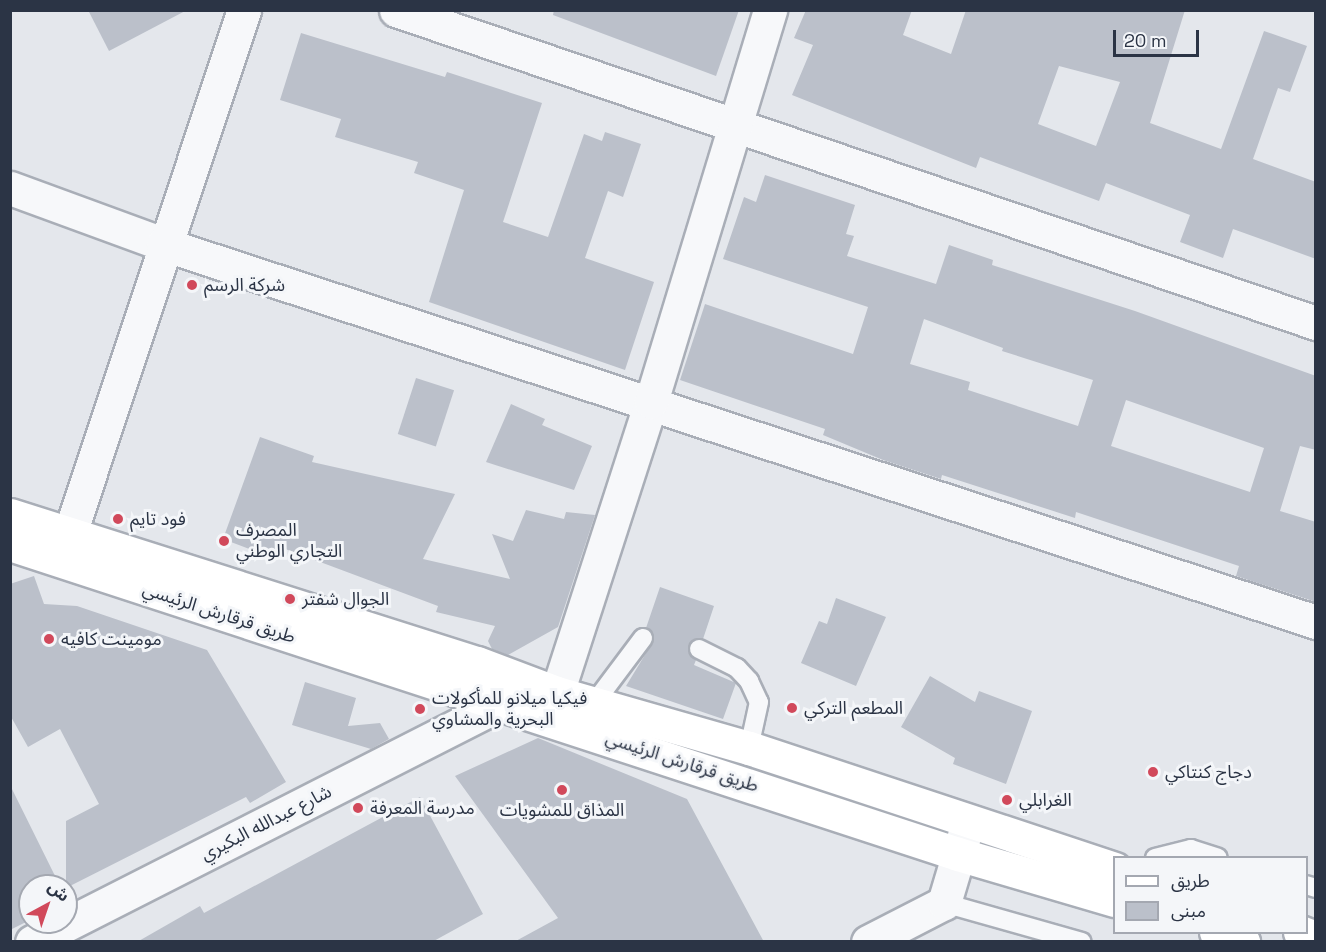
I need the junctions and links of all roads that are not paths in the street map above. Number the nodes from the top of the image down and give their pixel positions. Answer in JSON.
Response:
{"nodes":[{"id":1,"x":244,"y":10,"type":"edge"},
{"id":2,"x":396,"y":10,"type":"edge"},
{"id":3,"x":770,"y":10,"type":"edge"},
{"id":4,"x":732,"y":126,"type":"junction"},
{"id":5,"x":10,"y":188,"type":"edge"},
{"id":6,"x":163,"y":244,"type":"junction"},
{"id":7,"x":1316,"y":323,"type":"edge"},
{"id":8,"x":651,"y":402,"type":"junction"},
{"id":9,"x":70,"y":533,"type":"junction"},
{"id":10,"x":11,"y":538,"type":"edge"},
{"id":11,"x":1316,"y":622,"type":"edge"},
{"id":12,"x":643,"y":638,"type":"dead end"},
{"id":13,"x":699,"y":649,"type":"dead end"},
{"id":14,"x":557,"y":693,"type":"junction"},
{"id":15,"x":595,"y":702,"type":"junction"},
{"id":16,"x":500,"y":704,"type":"junction"},
{"id":17,"x":749,"y":748,"type":"junction"},
{"id":18,"x":969,"y":820,"type":"junction"},
{"id":19,"x":958,"y":854,"type":"junction"},
{"id":20,"x":1163,"y":856,"type":"edge"},
{"id":21,"x":1212,"y":856,"type":"edge"},
{"id":22,"x":1113,"y":876,"type":"edge"},
{"id":23,"x":944,"y":903,"type":"junction"},
{"id":24,"x":917,"y":931,"type":"edge"},
{"id":25,"x":1219,"y":934,"type":"edge"},
{"id":26,"x":32,"y":942,"type":"edge"},
{"id":27,"x":868,"y":942,"type":"edge"},
{"id":28,"x":1082,"y":942,"type":"edge"},
{"id":29,"x":1243,"y":942,"type":"edge"}],
"edges":[{"from":1,"to":6,"type":"street"},
{"from":2,"to":4,"type":"street"},
{"from":3,"to":4,"type":"street"},
{"from":4,"to":7,"type":"street"},
{"from":4,"to":8,"type":"street"},
{"from":5,"to":6,"type":"street"},
{"from":6,"to":8,"type":"street"},
{"from":6,"to":9,"type":"street"},
{"from":8,"to":11,"type":"street"},
{"from":8,"to":14,"type":"street"},
{"from":9,"to":10,"type":"main road","name":"طريق قرقارش الرئيسي"},
{"from":9,"to":14,"type":"main road","name":"طريق قرقارش الرئيسي"},
{"from":10,"to":16,"type":"main road","name":"طريق قرقارش الرئيسي"},
{"from":12,"to":15,"type":"lane"},
{"from":13,"to":17,"type":"lane"},
{"from":14,"to":15,"type":"main road","name":"طريق قرقارش الرئيسي"},
{"from":15,"to":17,"type":"main road","name":"طريق قرقارش الرئيسي"},
{"from":16,"to":19,"type":"main road","name":"طريق قرقارش الرئيسي"},
{"from":16,"to":26,"type":"street","name":"شارع عبدالله البكيري"},
{"from":17,"to":18,"type":"main road","name":"طريق قرقارش الرئيسي"},
{"from":18,"to":19,"type":"street"},
{"from":18,"to":22,"type":"main road","name":"طريق قرقارش الرئيسي"},
{"from":19,"to":22,"type":"main road","name":"طريق قرقارش الرئيسي"},
{"from":19,"to":23,"type":"street"},
{"from":20,"to":21,"type":"lane"},
{"from":23,"to":24,"type":"street"},
{"from":23,"to":28,"type":"lane"},
{"from":24,"to":27,"type":"street"},
{"from":25,"to":29,"type":"main road"}]}
